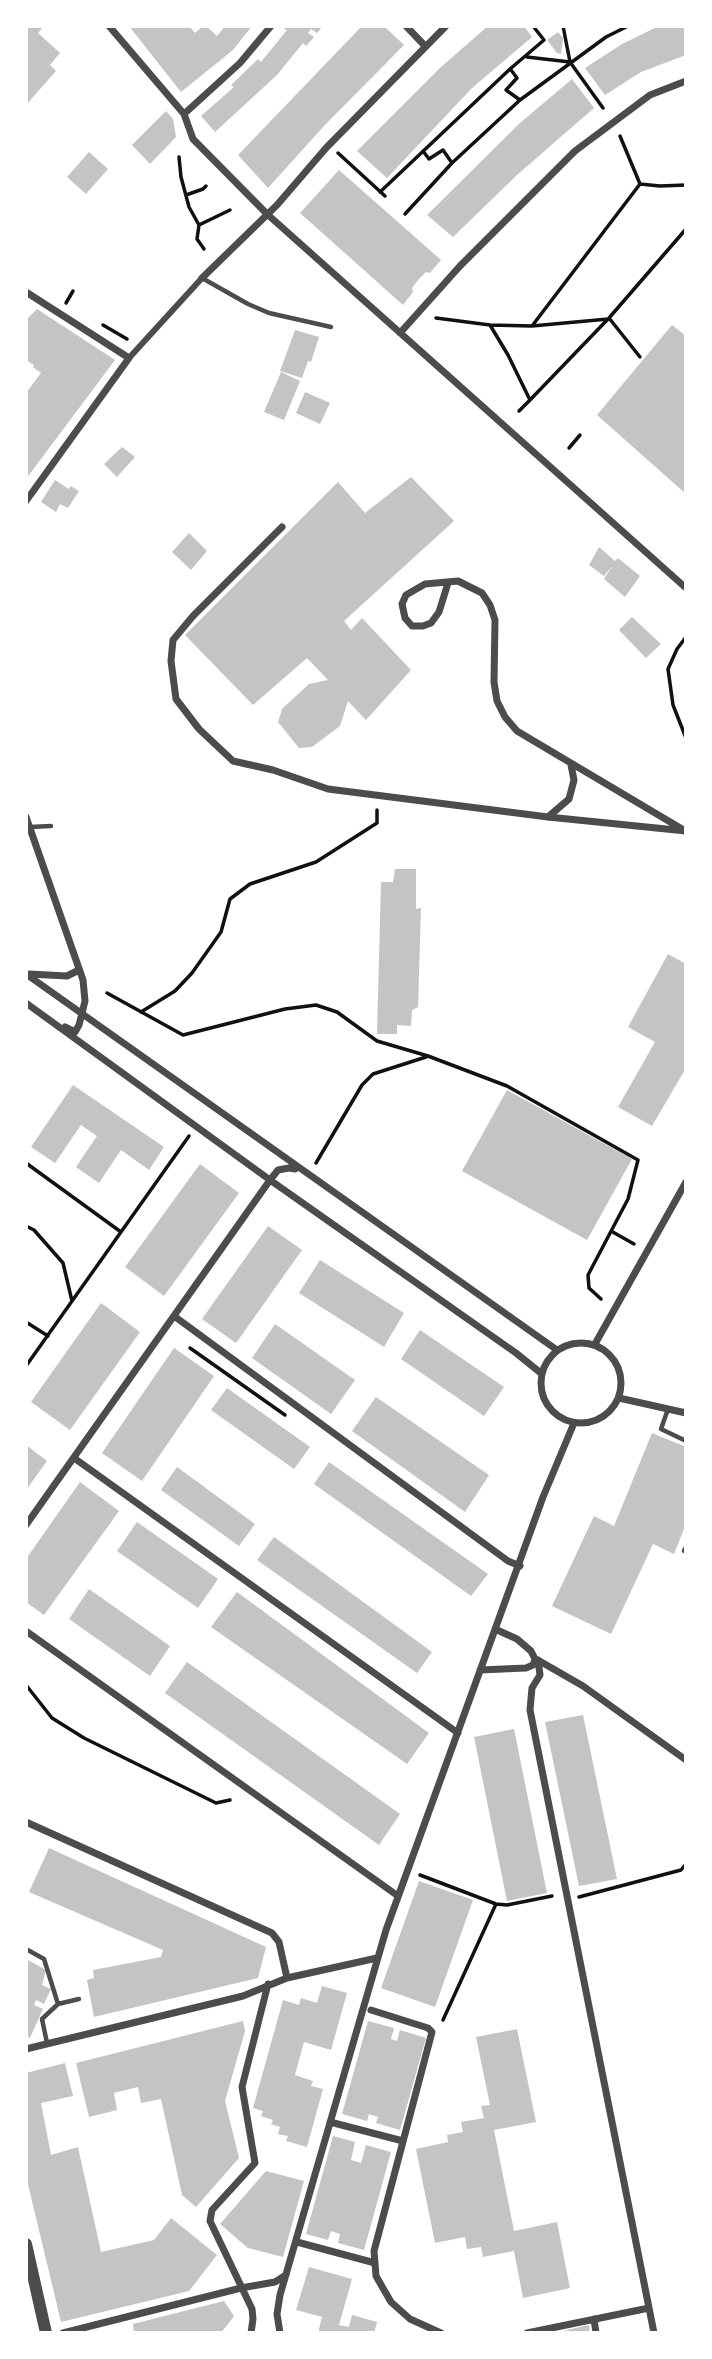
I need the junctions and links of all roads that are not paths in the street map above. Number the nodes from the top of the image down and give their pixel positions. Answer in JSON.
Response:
{"nodes":[{"id":1,"x":109,"y":26,"type":"edge"},
{"id":2,"x":271,"y":26,"type":"edge"},
{"id":3,"x":407,"y":26,"type":"edge"},
{"id":4,"x":446,"y":26,"type":"edge"},
{"id":5,"x":425,"y":46,"type":"junction"},
{"id":6,"x":686,"y":81,"type":"edge"},
{"id":7,"x":184,"y":114,"type":"junction"},
{"id":8,"x":267,"y":214,"type":"junction"},
{"id":9,"x":202,"y":278,"type":"junction"},
{"id":10,"x":26,"y":292,"type":"edge"},
{"id":11,"x":331,"y":327,"type":"dead end"},
{"id":12,"x":400,"y":333,"type":"junction"},
{"id":13,"x":129,"y":358,"type":"junction"},
{"id":14,"x":26,"y":500,"type":"edge"},
{"id":15,"x":282,"y":527,"type":"dead end"},
{"id":16,"x":448,"y":583,"type":"junction"},
{"id":17,"x":686,"y":589,"type":"edge"},
{"id":18,"x":571,"y":765,"type":"junction"},
{"id":19,"x":26,"y":817,"type":"edge"},
{"id":20,"x":548,"y":817,"type":"junction"},
{"id":21,"x":51,"y":826,"type":"dead end"},
{"id":22,"x":30,"y":827,"type":"junction"},
{"id":23,"x":686,"y":831,"type":"edge"},
{"id":24,"x":79,"y":970,"type":"junction"},
{"id":25,"x":26,"y":974,"type":"edge"},
{"id":26,"x":26,"y":1003,"type":"edge"},
{"id":27,"x":82,"y":1013,"type":"junction"},
{"id":28,"x":58,"y":1024,"type":"junction"},
{"id":29,"x":303,"y":1171,"type":"junction"},
{"id":30,"x":270,"y":1180,"type":"junction"},
{"id":31,"x":686,"y":1182,"type":"edge"},
{"id":32,"x":174,"y":1316,"type":"junction"},
{"id":33,"x":595,"y":1344,"type":"junction"},
{"id":34,"x":557,"y":1350,"type":"junction"},
{"id":35,"x":542,"y":1374,"type":"junction"},
{"id":36,"x":619,"y":1398,"type":"junction"},
{"id":37,"x":668,"y":1409,"type":"junction"},
{"id":38,"x":686,"y":1413,"type":"edge"},
{"id":39,"x":574,"y":1423,"type":"junction"},
{"id":40,"x":686,"y":1441,"type":"edge"},
{"id":41,"x":74,"y":1458,"type":"junction"},
{"id":42,"x":26,"y":1525,"type":"edge"},
{"id":43,"x":520,"y":1566,"type":"junction"},
{"id":44,"x":495,"y":1629,"type":"junction"},
{"id":45,"x":26,"y":1631,"type":"edge"},
{"id":46,"x":537,"y":1659,"type":"junction"},
{"id":47,"x":480,"y":1670,"type":"junction"},
{"id":48,"x":458,"y":1733,"type":"junction"},
{"id":49,"x":686,"y":1760,"type":"edge"},
{"id":50,"x":26,"y":1822,"type":"edge"},
{"id":51,"x":398,"y":1896,"type":"junction"},
{"id":52,"x":26,"y":1949,"type":"edge"},
{"id":53,"x":377,"y":1958,"type":"junction"},
{"id":54,"x":287,"y":1978,"type":"junction"},
{"id":55,"x":268,"y":1984,"type":"junction"},
{"id":56,"x":79,"y":1999,"type":"dead end"},
{"id":57,"x":364,"y":2000,"type":"junction"},
{"id":58,"x":58,"y":2004,"type":"junction"},
{"id":59,"x":371,"y":2010,"type":"junction"},
{"id":60,"x":360,"y":2014,"type":"junction"},
{"id":61,"x":47,"y":2044,"type":"junction"},
{"id":62,"x":26,"y":2049,"type":"edge"},
{"id":63,"x":330,"y":2122,"type":"junction"},
{"id":64,"x":403,"y":2141,"type":"junction"},
{"id":65,"x":297,"y":2242,"type":"junction"},
{"id":66,"x":26,"y":2244,"type":"edge"},
{"id":67,"x":375,"y":2263,"type":"junction"},
{"id":68,"x":287,"y":2275,"type":"junction"},
{"id":69,"x":241,"y":2288,"type":"junction"},
{"id":70,"x":649,"y":2308,"type":"junction"},
{"id":71,"x":594,"y":2319,"type":"junction"},
{"id":72,"x":536,"y":2332,"type":"edge"},
{"id":73,"x":46,"y":2333,"type":"edge"},
{"id":74,"x":63,"y":2333,"type":"edge"},
{"id":75,"x":251,"y":2333,"type":"edge"},
{"id":76,"x":280,"y":2333,"type":"edge"},
{"id":77,"x":441,"y":2333,"type":"edge"},
{"id":78,"x":527,"y":2333,"type":"edge"},
{"id":79,"x":596,"y":2333,"type":"edge"},
{"id":80,"x":654,"y":2333,"type":"edge"}],
"edges":[{"from":1,"to":7,"type":"street"},
{"from":2,"to":7,"type":"street"},
{"from":3,"to":5,"type":"street"},
{"from":4,"to":5,"type":"street"},
{"from":5,"to":8,"type":"street"},
{"from":6,"to":12,"type":"street"},
{"from":7,"to":8,"type":"street"},
{"from":8,"to":9,"type":"street"},
{"from":8,"to":12,"type":"street"},
{"from":9,"to":11,"type":"lane"},
{"from":9,"to":13,"type":"street"},
{"from":10,"to":13,"type":"street"},
{"from":12,"to":17,"type":"street"},
{"from":13,"to":14,"type":"street"},
{"from":15,"to":20,"type":"street"},
{"from":16,"to":16,"type":"street"},
{"from":16,"to":18,"type":"street"},
{"from":18,"to":20,"type":"street"},
{"from":18,"to":23,"type":"street"},
{"from":19,"to":22,"type":"street"},
{"from":20,"to":23,"type":"street"},
{"from":21,"to":22,"type":"lane"},
{"from":22,"to":24,"type":"street"},
{"from":24,"to":25,"type":"street"},
{"from":24,"to":27,"type":"street"},
{"from":25,"to":27,"type":"street"},
{"from":26,"to":28,"type":"street"},
{"from":27,"to":28,"type":"street"},
{"from":27,"to":29,"type":"street"},
{"from":28,"to":30,"type":"street"},
{"from":29,"to":30,"type":"street"},
{"from":29,"to":34,"type":"street"},
{"from":30,"to":32,"type":"street"},
{"from":30,"to":35,"type":"street"},
{"from":31,"to":33,"type":"street"},
{"from":32,"to":41,"type":"street"},
{"from":32,"to":43,"type":"street"},
{"from":33,"to":34,"type":"street"},
{"from":33,"to":36,"type":"street"},
{"from":34,"to":35,"type":"street"},
{"from":35,"to":39,"type":"street"},
{"from":36,"to":37,"type":"street"},
{"from":36,"to":39,"type":"street"},
{"from":37,"to":38,"type":"street"},
{"from":37,"to":40,"type":"lane"},
{"from":39,"to":43,"type":"street"},
{"from":41,"to":42,"type":"street"},
{"from":41,"to":48,"type":"street"},
{"from":43,"to":44,"type":"street"},
{"from":44,"to":46,"type":"street"},
{"from":44,"to":47,"type":"street"},
{"from":45,"to":51,"type":"street"},
{"from":46,"to":47,"type":"street"},
{"from":46,"to":49,"type":"street"},
{"from":46,"to":70,"type":"street"},
{"from":47,"to":48,"type":"street"},
{"from":48,"to":51,"type":"street"},
{"from":50,"to":54,"type":"street"},
{"from":51,"to":53,"type":"street"},
{"from":52,"to":58,"type":"lane"},
{"from":53,"to":54,"type":"street"},
{"from":53,"to":57,"type":"street"},
{"from":54,"to":55,"type":"street"},
{"from":55,"to":61,"type":"street"},
{"from":55,"to":69,"type":"street"},
{"from":56,"to":58,"type":"lane"},
{"from":57,"to":59,"type":"street"},
{"from":57,"to":60,"type":"street"},
{"from":58,"to":61,"type":"lane"},
{"from":59,"to":60,"type":"street"},
{"from":59,"to":64,"type":"street"},
{"from":60,"to":63,"type":"street"},
{"from":61,"to":62,"type":"street"},
{"from":63,"to":64,"type":"street"},
{"from":63,"to":65,"type":"street"},
{"from":64,"to":67,"type":"street"},
{"from":65,"to":67,"type":"street"},
{"from":65,"to":68,"type":"street"},
{"from":66,"to":73,"type":"street"},
{"from":67,"to":77,"type":"street"},
{"from":68,"to":69,"type":"street"},
{"from":68,"to":76,"type":"street"},
{"from":69,"to":74,"type":"street"},
{"from":69,"to":75,"type":"street"},
{"from":70,"to":71,"type":"street"},
{"from":70,"to":80,"type":"street"},
{"from":71,"to":72,"type":"street"},
{"from":71,"to":79,"type":"street"},
{"from":72,"to":78,"type":"street"}]}
